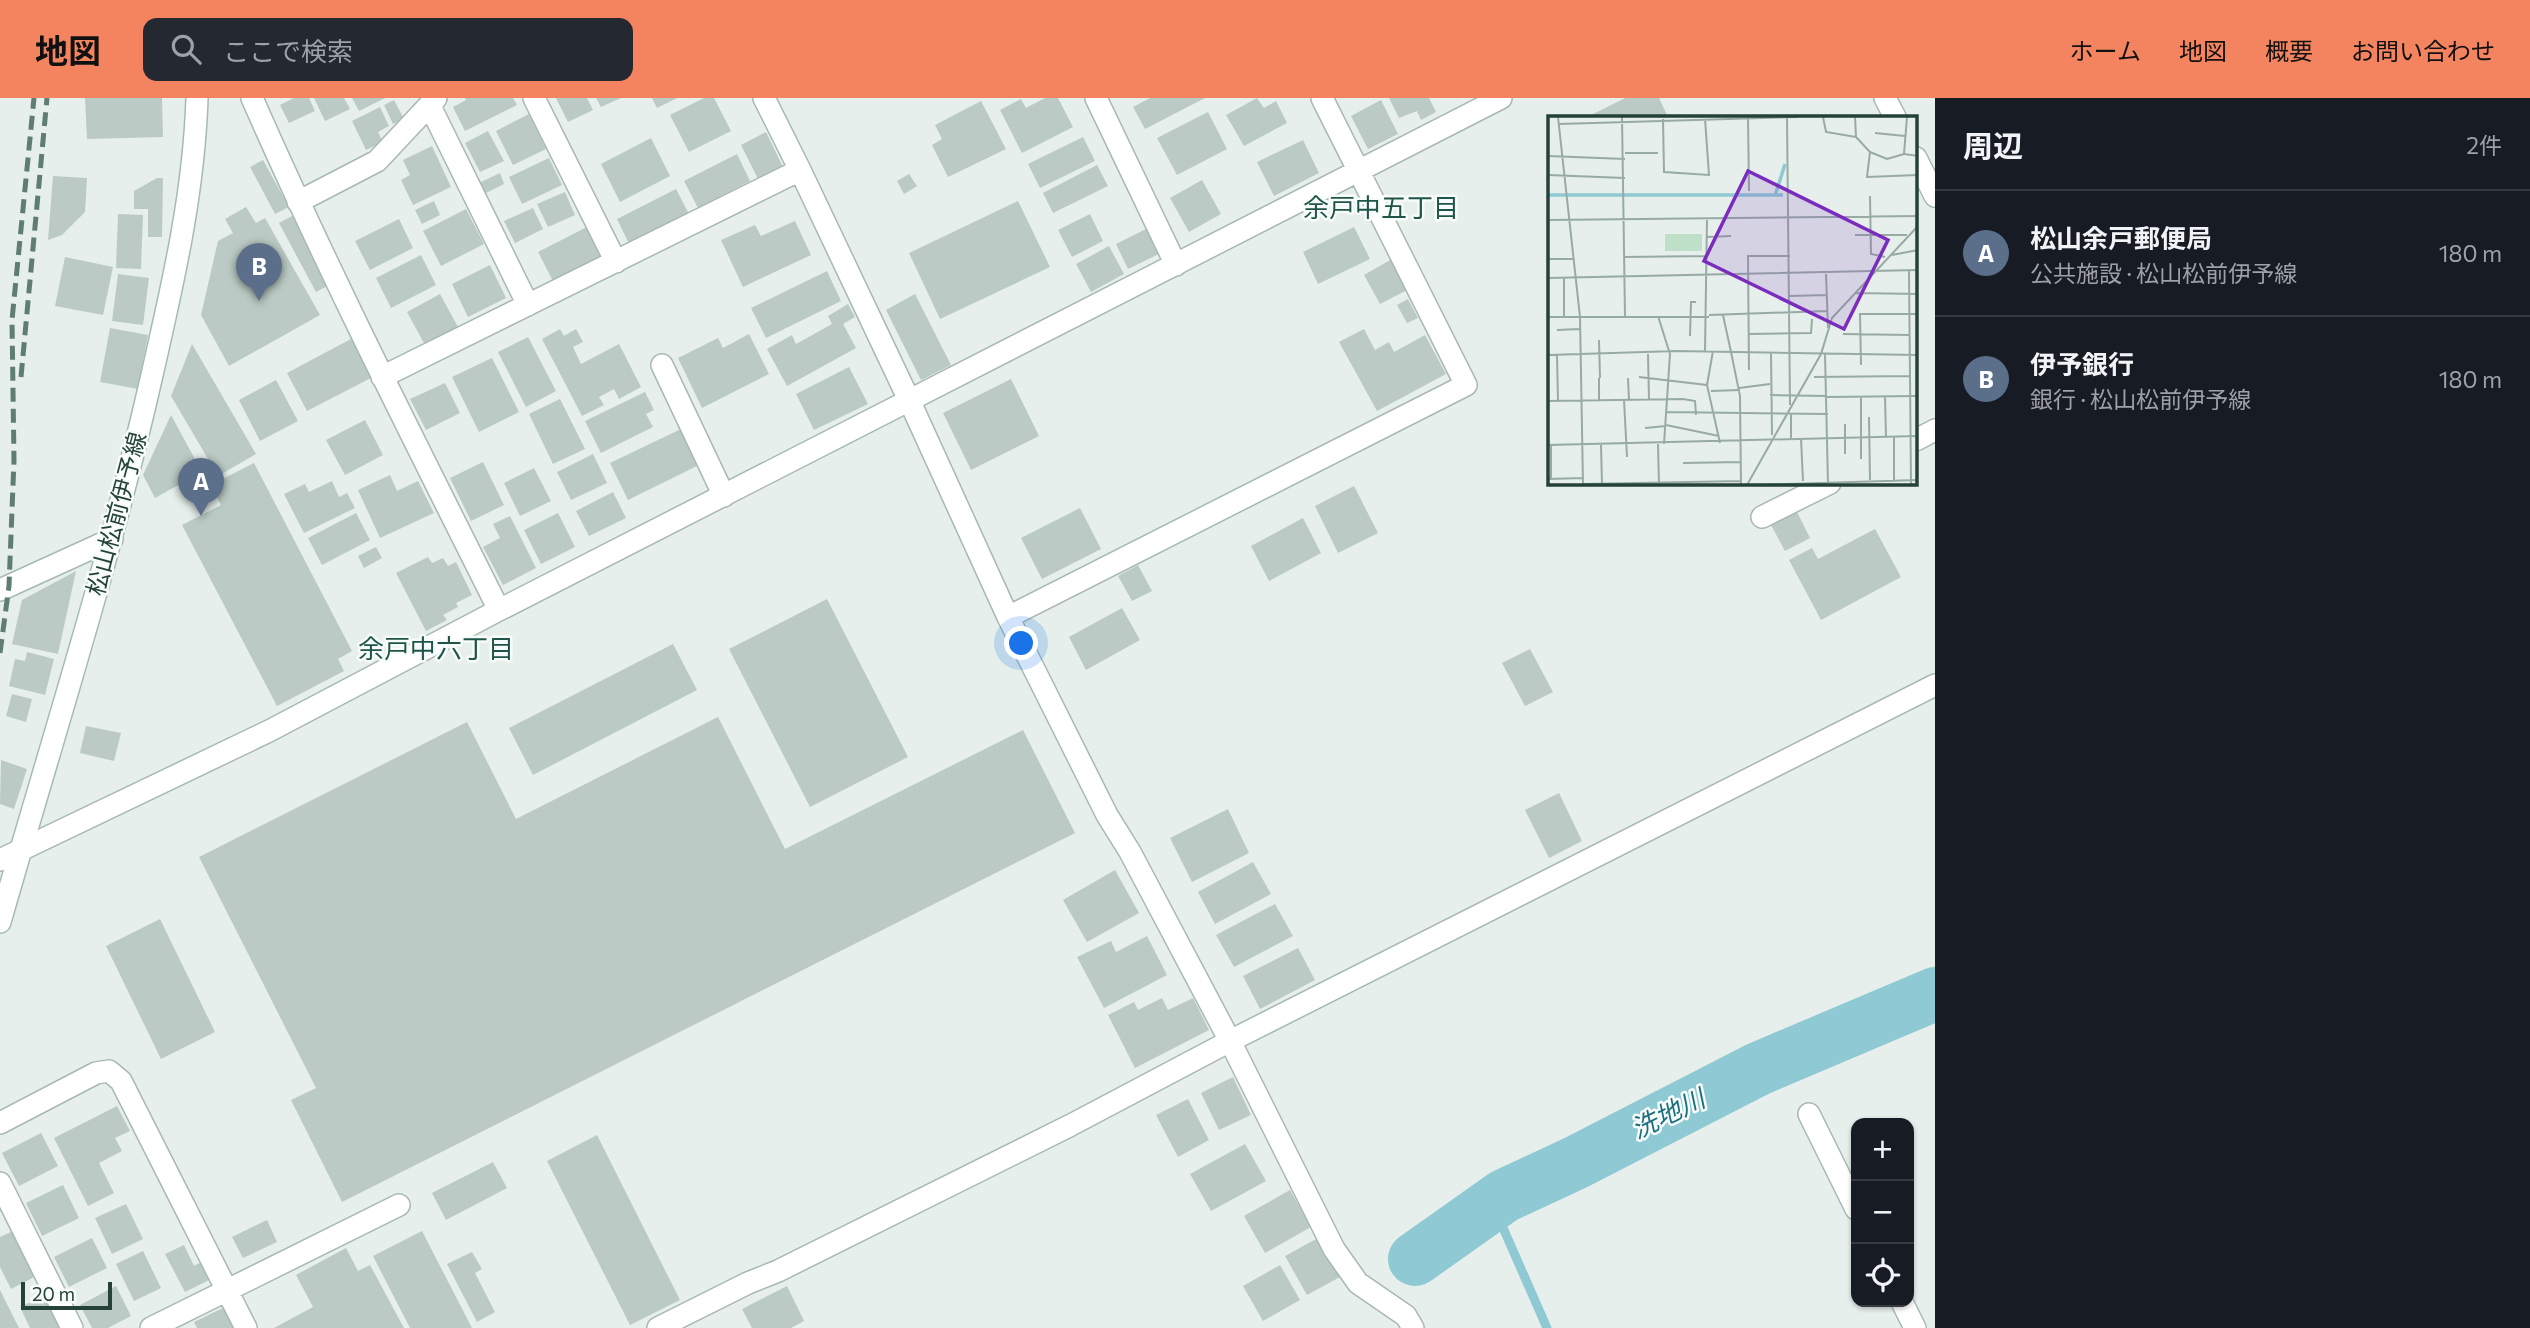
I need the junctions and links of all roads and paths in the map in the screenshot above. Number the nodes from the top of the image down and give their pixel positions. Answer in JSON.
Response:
{"nodes":[{"id":1,"x":197,"y":98,"type":"edge"},
{"id":2,"x":534,"y":98,"type":"edge"},
{"id":3,"x":764,"y":98,"type":"edge"},
{"id":4,"x":1096,"y":98,"type":"edge"},
{"id":5,"x":1322,"y":98,"type":"edge"},
{"id":6,"x":1502,"y":98,"type":"edge"},
{"id":7,"x":1885,"y":98,"type":"edge"},
{"id":8,"x":259,"y":101,"type":"edge"},
{"id":9,"x":433,"y":102,"type":"edge"},
{"id":10,"x":1894,"y":116,"type":"edge"},
{"id":11,"x":1924,"y":162,"type":"edge"},
{"id":12,"x":800,"y":170,"type":"junction"},
{"id":13,"x":1359,"y":172,"type":"junction"},
{"id":14,"x":1935,"y":196,"type":"edge"},
{"id":15,"x":298,"y":202,"type":"junction"},
{"id":16,"x":616,"y":262,"type":"junction"},
{"id":17,"x":1176,"y":265,"type":"junction"},
{"id":18,"x":528,"y":305,"type":"junction"},
{"id":19,"x":662,"y":365,"type":"dead end"},
{"id":20,"x":382,"y":377,"type":"junction"},
{"id":21,"x":910,"y":402,"type":"junction"},
{"id":22,"x":1935,"y":430,"type":"edge"},
{"id":23,"x":1918,"y":439,"type":"edge"},
{"id":24,"x":1826,"y":485,"type":"edge"},
{"id":25,"x":724,"y":496,"type":"junction"},
{"id":26,"x":1762,"y":517,"type":"dead end"},
{"id":27,"x":112,"y":539,"type":"junction"},
{"id":28,"x":0,"y":590,"type":"edge"},
{"id":29,"x":499,"y":610,"type":"junction"},
{"id":30,"x":1008,"y":617,"type":"junction"},
{"id":31,"x":1935,"y":685,"type":"edge"},
{"id":32,"x":21,"y":848,"type":"junction"},
{"id":33,"x":0,"y":860,"type":"edge"},
{"id":34,"x":0,"y":922,"type":"edge"},
{"id":35,"x":1230,"y":1041,"type":"junction"},
{"id":36,"x":1809,"y":1114,"type":"dead end"},
{"id":37,"x":0,"y":1123,"type":"edge"},
{"id":38,"x":0,"y":1183,"type":"edge"},
{"id":39,"x":1851,"y":1199,"type":"edge"},
{"id":40,"x":399,"y":1205,"type":"dead end"},
{"id":41,"x":227,"y":1289,"type":"junction"},
{"id":42,"x":1904,"y":1307,"type":"edge"},
{"id":43,"x":72,"y":1328,"type":"edge"},
{"id":44,"x":151,"y":1328,"type":"edge"},
{"id":45,"x":246,"y":1328,"type":"edge"},
{"id":46,"x":658,"y":1328,"type":"edge"},
{"id":47,"x":1413,"y":1328,"type":"edge"},
{"id":48,"x":1915,"y":1328,"type":"edge"}],
"edges":[{"from":1,"to":27,"type":"street","name":"松山松前伊予線"},
{"from":2,"to":16,"type":"street"},
{"from":3,"to":12,"type":"street"},
{"from":4,"to":17,"type":"street"},
{"from":5,"to":13,"type":"street"},
{"from":6,"to":13,"type":"street"},
{"from":7,"to":10,"type":"street"},
{"from":8,"to":15,"type":"street"},
{"from":9,"to":15,"type":"street"},
{"from":9,"to":18,"type":"street"},
{"from":11,"to":14,"type":"street"},
{"from":12,"to":16,"type":"street"},
{"from":12,"to":21,"type":"street"},
{"from":13,"to":17,"type":"street"},
{"from":13,"to":30,"type":"street"},
{"from":15,"to":20,"type":"street"},
{"from":16,"to":18,"type":"street"},
{"from":17,"to":21,"type":"street"},
{"from":18,"to":20,"type":"street"},
{"from":19,"to":25,"type":"street"},
{"from":20,"to":29,"type":"street"},
{"from":21,"to":25,"type":"street"},
{"from":21,"to":30,"type":"street"},
{"from":22,"to":23,"type":"street"},
{"from":24,"to":26,"type":"street"},
{"from":25,"to":29,"type":"street"},
{"from":27,"to":28,"type":"street"},
{"from":27,"to":32,"type":"street","name":"松山松前伊予線"},
{"from":29,"to":32,"type":"street"},
{"from":30,"to":35,"type":"street"},
{"from":31,"to":35,"type":"street"},
{"from":32,"to":33,"type":"street"},
{"from":32,"to":34,"type":"street","name":"松山松前伊予線"},
{"from":35,"to":46,"type":"street"},
{"from":35,"to":47,"type":"street"},
{"from":36,"to":39,"type":"street"},
{"from":37,"to":41,"type":"street"},
{"from":38,"to":43,"type":"street"},
{"from":40,"to":41,"type":"street"},
{"from":41,"to":44,"type":"street"},
{"from":41,"to":45,"type":"street"},
{"from":42,"to":48,"type":"street"}]}
